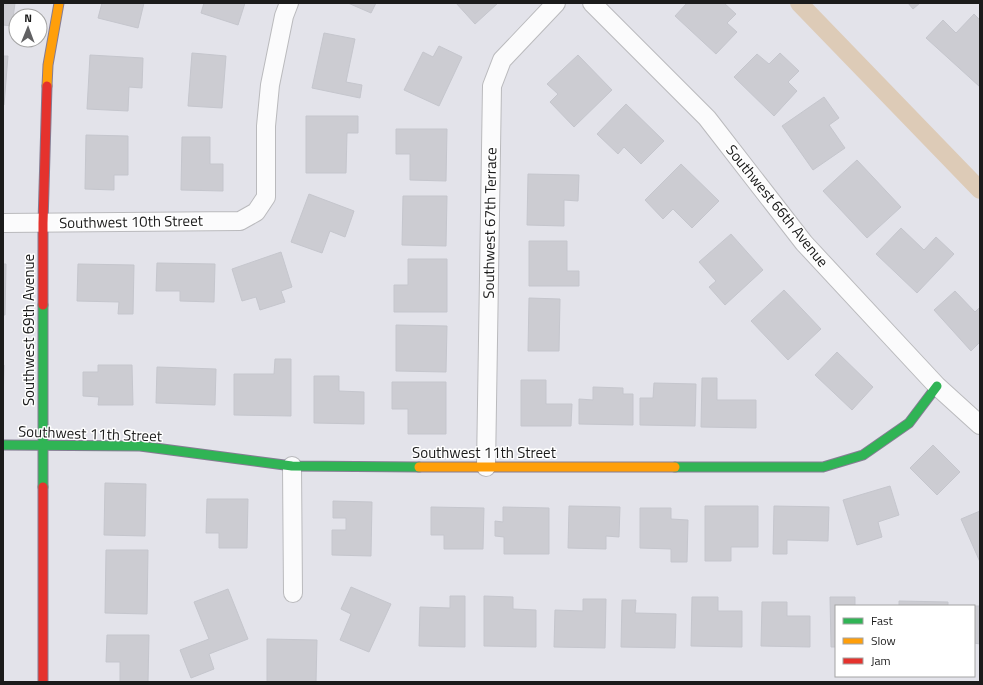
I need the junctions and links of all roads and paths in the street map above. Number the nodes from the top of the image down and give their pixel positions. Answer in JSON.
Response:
{"nodes":[{"id":1,"x":59,"y":3,"type":"edge"},
{"id":2,"x":289,"y":3,"type":"edge"},
{"id":3,"x":556,"y":3,"type":"edge"},
{"id":4,"x":592,"y":3,"type":"edge"},
{"id":5,"x":3,"y":223,"type":"edge"},
{"id":6,"x":43,"y":223,"type":"junction"},
{"id":7,"x":937,"y":386,"type":"junction"},
{"id":8,"x":980,"y":425,"type":"edge"},
{"id":9,"x":3,"y":446,"type":"edge"},
{"id":10,"x":44,"y":446,"type":"junction"},
{"id":11,"x":292,"y":466,"type":"junction"},
{"id":12,"x":486,"y":467,"type":"junction"},
{"id":13,"x":294,"y":593,"type":"dead end"},
{"id":14,"x":43,"y":682,"type":"edge"}],
"edges":[{"from":1,"to":6,"type":"street","name":"Southwest 69th Avenue"},
{"from":2,"to":6,"type":"street","name":"Southwest 10th Street"},
{"from":3,"to":12,"type":"street","name":"Southwest 67th Terrace"},
{"from":4,"to":7,"type":"street","name":"Southwest 66th Avenue"},
{"from":5,"to":6,"type":"street","name":"Southwest 10th Street"},
{"from":6,"to":10,"type":"street","name":"Southwest 69th Avenue"},
{"from":7,"to":8,"type":"street","name":"Southwest 66th Avenue"},
{"from":7,"to":12,"type":"street","name":"Southwest 11th Street"},
{"from":9,"to":10,"type":"street","name":"Southwest 11th Street"},
{"from":10,"to":11,"type":"street","name":"Southwest 11th Street"},
{"from":10,"to":14,"type":"street","name":"Southwest 69th Avenue"},
{"from":11,"to":12,"type":"street","name":"Southwest 11th Street"},
{"from":11,"to":13,"type":"street"}]}
